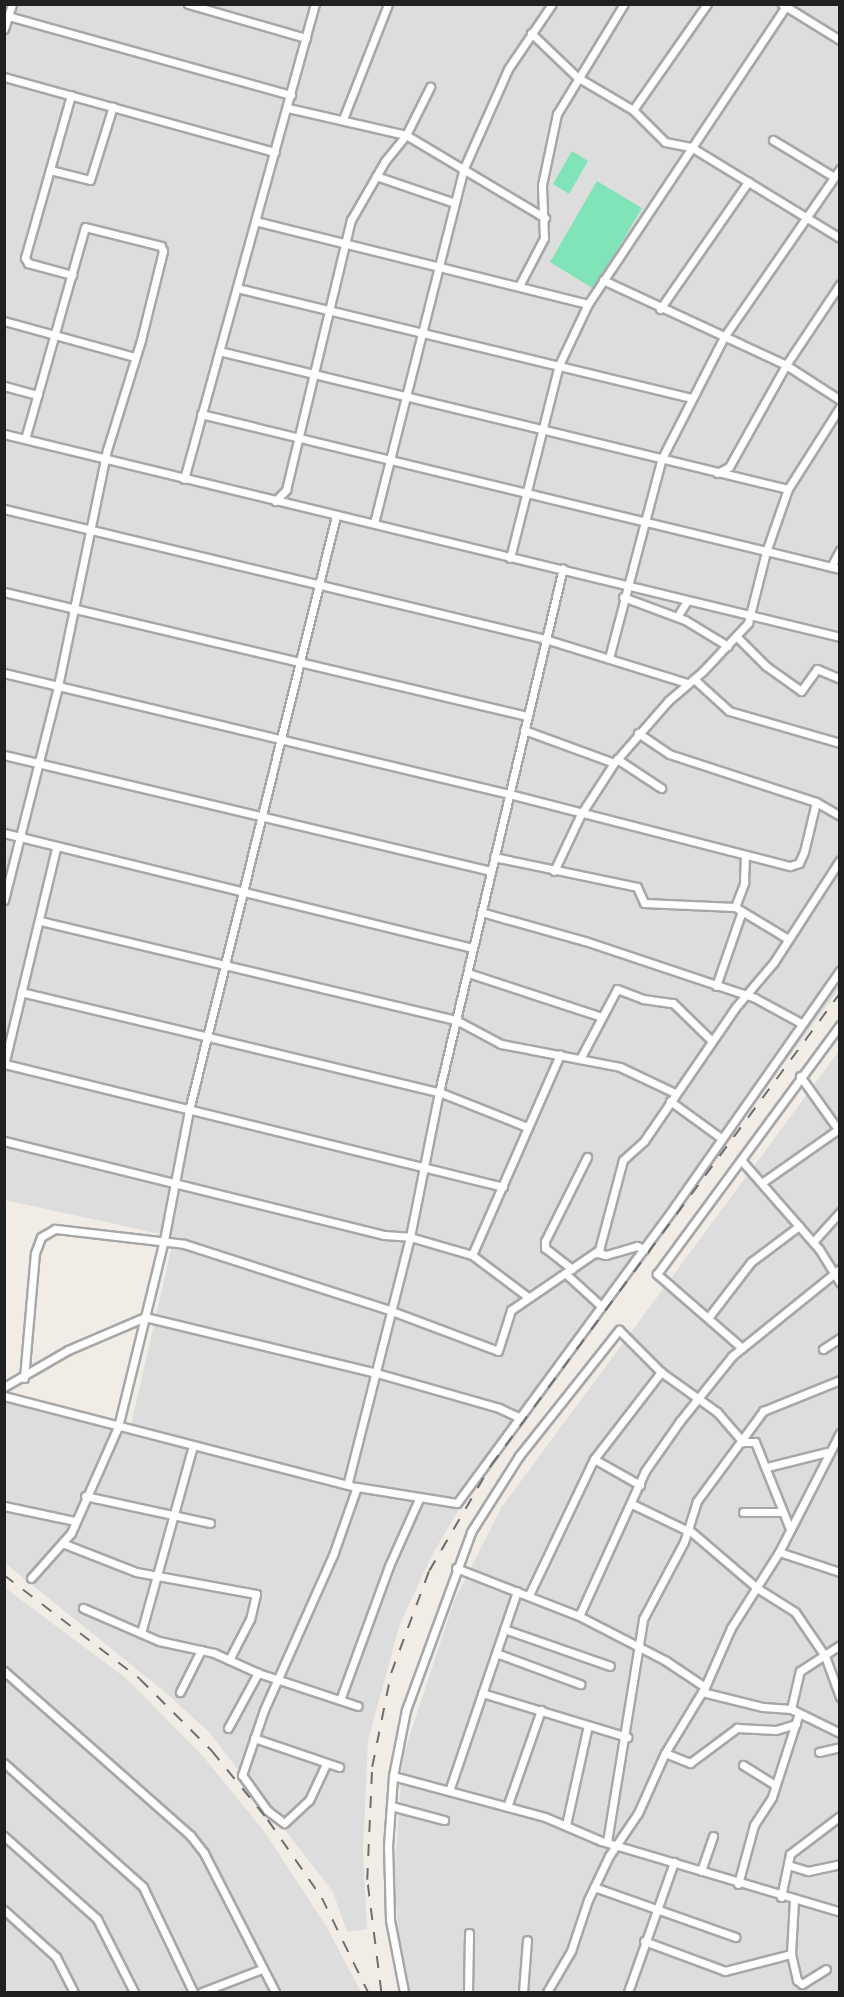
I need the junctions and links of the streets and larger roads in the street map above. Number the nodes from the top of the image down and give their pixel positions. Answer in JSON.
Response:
{"nodes":[{"id":1,"x":12,"y":4,"type":"edge"},
{"id":2,"x":188,"y":4,"type":"edge"},
{"id":3,"x":315,"y":4,"type":"edge"},
{"id":4,"x":388,"y":4,"type":"edge"},
{"id":5,"x":552,"y":4,"type":"edge"},
{"id":6,"x":624,"y":4,"type":"edge"},
{"id":7,"x":707,"y":4,"type":"edge"},
{"id":8,"x":785,"y":5,"type":"edge"},
{"id":9,"x":8,"y":16,"type":"junction"},
{"id":10,"x":4,"y":29,"type":"edge"},
{"id":11,"x":531,"y":33,"type":"junction"},
{"id":12,"x":306,"y":38,"type":"junction"},
{"id":13,"x":840,"y":40,"type":"edge"},
{"id":14,"x":577,"y":76,"type":"junction"},
{"id":15,"x":4,"y":77,"type":"edge"},
{"id":16,"x":430,"y":87,"type":"dead end"},
{"id":17,"x":71,"y":95,"type":"junction"},
{"id":18,"x":291,"y":95,"type":"junction"},
{"id":19,"x":113,"y":106,"type":"junction"},
{"id":20,"x":288,"y":108,"type":"junction"},
{"id":21,"x":633,"y":110,"type":"junction"},
{"id":22,"x":343,"y":119,"type":"junction"},
{"id":23,"x":406,"y":135,"type":"junction"},
{"id":24,"x":773,"y":140,"type":"dead end"},
{"id":25,"x":691,"y":147,"type":"junction"},
{"id":26,"x":275,"y":152,"type":"junction"},
{"id":27,"x":464,"y":168,"type":"junction"},
{"id":28,"x":840,"y":169,"type":"edge"},
{"id":29,"x":50,"y":170,"type":"junction"},
{"id":30,"x":376,"y":176,"type":"junction"},
{"id":31,"x":834,"y":177,"type":"junction"},
{"id":32,"x":748,"y":182,"type":"junction"},
{"id":33,"x":455,"y":203,"type":"junction"},
{"id":34,"x":806,"y":217,"type":"junction"},
{"id":35,"x":544,"y":218,"type":"junction"},
{"id":36,"x":255,"y":221,"type":"junction"},
{"id":37,"x":840,"y":238,"type":"edge"},
{"id":38,"x":346,"y":242,"type":"junction"},
{"id":39,"x":440,"y":265,"type":"junction"},
{"id":40,"x":72,"y":275,"type":"junction"},
{"id":41,"x":603,"y":280,"type":"junction"},
{"id":42,"x":840,"y":284,"type":"edge"},
{"id":43,"x":519,"y":286,"type":"junction"},
{"id":44,"x":237,"y":288,"type":"junction"},
{"id":45,"x":588,"y":304,"type":"junction"},
{"id":46,"x":330,"y":309,"type":"junction"},
{"id":47,"x":660,"y":309,"type":"junction"},
{"id":48,"x":4,"y":321,"type":"edge"},
{"id":49,"x":422,"y":332,"type":"junction"},
{"id":50,"x":54,"y":334,"type":"junction"},
{"id":51,"x":724,"y":337,"type":"junction"},
{"id":52,"x":219,"y":351,"type":"junction"},
{"id":53,"x":135,"y":357,"type":"junction"},
{"id":54,"x":559,"y":365,"type":"junction"},
{"id":55,"x":786,"y":365,"type":"junction"},
{"id":56,"x":314,"y":373,"type":"junction"},
{"id":57,"x":4,"y":386,"type":"edge"},
{"id":58,"x":38,"y":395,"type":"junction"},
{"id":59,"x":406,"y":396,"type":"junction"},
{"id":60,"x":692,"y":398,"type":"junction"},
{"id":61,"x":840,"y":400,"type":"edge"},
{"id":62,"x":840,"y":407,"type":"edge"},
{"id":63,"x":201,"y":414,"type":"junction"},
{"id":64,"x":540,"y":428,"type":"junction"},
{"id":65,"x":4,"y":434,"type":"edge"},
{"id":66,"x":25,"y":439,"type":"junction"},
{"id":67,"x":298,"y":439,"type":"junction"},
{"id":68,"x":662,"y":458,"type":"junction"},
{"id":69,"x":390,"y":460,"type":"junction"},
{"id":70,"x":105,"y":461,"type":"junction"},
{"id":71,"x":729,"y":467,"type":"junction"},
{"id":72,"x":717,"y":473,"type":"junction"},
{"id":73,"x":734,"y":478,"type":"junction"},
{"id":74,"x":184,"y":479,"type":"junction"},
{"id":75,"x":788,"y":489,"type":"junction"},
{"id":76,"x":286,"y":490,"type":"junction"},
{"id":77,"x":526,"y":494,"type":"junction"},
{"id":78,"x":275,"y":501,"type":"junction"},
{"id":79,"x":288,"y":504,"type":"junction"},
{"id":80,"x":4,"y":509,"type":"edge"},
{"id":81,"x":336,"y":516,"type":"junction"},
{"id":82,"x":644,"y":521,"type":"junction"},
{"id":83,"x":374,"y":523,"type":"junction"},
{"id":84,"x":92,"y":532,"type":"junction"},
{"id":85,"x":840,"y":550,"type":"edge"},
{"id":86,"x":766,"y":552,"type":"junction"},
{"id":87,"x":510,"y":558,"type":"junction"},
{"id":88,"x":831,"y":567,"type":"junction"},
{"id":89,"x":563,"y":568,"type":"junction"},
{"id":90,"x":840,"y":569,"type":"edge"},
{"id":91,"x":626,"y":585,"type":"junction"},
{"id":92,"x":320,"y":587,"type":"junction"},
{"id":93,"x":4,"y":592,"type":"edge"},
{"id":94,"x":623,"y":597,"type":"junction"},
{"id":95,"x":687,"y":600,"type":"junction"},
{"id":96,"x":75,"y":609,"type":"junction"},
{"id":97,"x":751,"y":616,"type":"junction"},
{"id":98,"x":677,"y":617,"type":"junction"},
{"id":99,"x":737,"y":637,"type":"junction"},
{"id":100,"x":840,"y":637,"type":"edge"},
{"id":101,"x":545,"y":639,"type":"junction"},
{"id":102,"x":728,"y":646,"type":"junction"},
{"id":103,"x":609,"y":658,"type":"junction"},
{"id":104,"x":302,"y":665,"type":"junction"},
{"id":105,"x":4,"y":673,"type":"edge"},
{"id":106,"x":840,"y":679,"type":"edge"},
{"id":107,"x":690,"y":681,"type":"junction"},
{"id":108,"x":58,"y":686,"type":"junction"},
{"id":109,"x":527,"y":716,"type":"junction"},
{"id":110,"x":524,"y":730,"type":"junction"},
{"id":111,"x":638,"y":733,"type":"junction"},
{"id":112,"x":282,"y":740,"type":"junction"},
{"id":113,"x":840,"y":743,"type":"edge"},
{"id":114,"x":4,"y":755,"type":"edge"},
{"id":115,"x":615,"y":761,"type":"junction"},
{"id":116,"x":38,"y":763,"type":"junction"},
{"id":117,"x":661,"y":788,"type":"dead end"},
{"id":118,"x":509,"y":794,"type":"junction"},
{"id":119,"x":816,"y":801,"type":"junction"},
{"id":120,"x":581,"y":814,"type":"junction"},
{"id":121,"x":840,"y":816,"type":"edge"},
{"id":122,"x":260,"y":817,"type":"junction"},
{"id":123,"x":4,"y":833,"type":"edge"},
{"id":124,"x":20,"y":836,"type":"junction"},
{"id":125,"x":56,"y":848,"type":"junction"},
{"id":126,"x":745,"y":855,"type":"junction"},
{"id":127,"x":494,"y":857,"type":"junction"},
{"id":128,"x":840,"y":860,"type":"edge"},
{"id":129,"x":490,"y":871,"type":"junction"},
{"id":130,"x":554,"y":872,"type":"junction"},
{"id":131,"x":241,"y":892,"type":"junction"},
{"id":132,"x":4,"y":900,"type":"edge"},
{"id":133,"x":739,"y":909,"type":"junction"},
{"id":134,"x":481,"y":912,"type":"junction"},
{"id":135,"x":40,"y":921,"type":"junction"},
{"id":136,"x":788,"y":939,"type":"junction"},
{"id":137,"x":474,"y":948,"type":"junction"},
{"id":138,"x":226,"y":966,"type":"junction"},
{"id":139,"x":840,"y":970,"type":"edge"},
{"id":140,"x":468,"y":974,"type":"junction"},
{"id":141,"x":716,"y":986,"type":"junction"},
{"id":142,"x":21,"y":992,"type":"junction"},
{"id":143,"x":746,"y":997,"type":"junction"},
{"id":144,"x":602,"y":1017,"type":"junction"},
{"id":145,"x":456,"y":1020,"type":"junction"},
{"id":146,"x":801,"y":1023,"type":"junction"},
{"id":147,"x":840,"y":1025,"type":"edge"},
{"id":148,"x":208,"y":1037,"type":"junction"},
{"id":149,"x":712,"y":1041,"type":"junction"},
{"id":150,"x":561,"y":1055,"type":"junction"},
{"id":151,"x":580,"y":1059,"type":"junction"},
{"id":152,"x":5,"y":1065,"type":"edge"},
{"id":153,"x":800,"y":1076,"type":"junction"},
{"id":154,"x":439,"y":1092,"type":"junction"},
{"id":155,"x":675,"y":1093,"type":"junction"},
{"id":156,"x":670,"y":1101,"type":"junction"},
{"id":157,"x":189,"y":1110,"type":"junction"},
{"id":158,"x":527,"y":1127,"type":"junction"},
{"id":159,"x":839,"y":1130,"type":"edge"},
{"id":160,"x":721,"y":1138,"type":"junction"},
{"id":161,"x":4,"y":1141,"type":"edge"},
{"id":162,"x":587,"y":1157,"type":"dead end"},
{"id":163,"x":741,"y":1160,"type":"junction"},
{"id":164,"x":422,"y":1165,"type":"junction"},
{"id":165,"x":176,"y":1182,"type":"junction"},
{"id":166,"x":764,"y":1182,"type":"junction"},
{"id":167,"x":503,"y":1187,"type":"junction"},
{"id":168,"x":840,"y":1212,"type":"edge"},
{"id":169,"x":799,"y":1226,"type":"junction"},
{"id":170,"x":410,"y":1237,"type":"junction"},
{"id":171,"x":164,"y":1240,"type":"junction"},
{"id":172,"x":813,"y":1242,"type":"junction"},
{"id":173,"x":644,"y":1249,"type":"junction"},
{"id":174,"x":597,"y":1253,"type":"junction"},
{"id":175,"x":472,"y":1255,"type":"junction"},
{"id":176,"x":569,"y":1272,"type":"junction"},
{"id":177,"x":836,"y":1272,"type":"edge"},
{"id":178,"x":840,"y":1283,"type":"edge"},
{"id":179,"x":528,"y":1297,"type":"junction"},
{"id":180,"x":601,"y":1306,"type":"junction"},
{"id":181,"x":389,"y":1310,"type":"junction"},
{"id":182,"x":145,"y":1317,"type":"junction"},
{"id":183,"x":708,"y":1318,"type":"junction"},
{"id":184,"x":840,"y":1338,"type":"edge"},
{"id":185,"x":742,"y":1347,"type":"junction"},
{"id":186,"x":823,"y":1349,"type":"dead end"},
{"id":187,"x":374,"y":1372,"type":"junction"},
{"id":188,"x":661,"y":1372,"type":"junction"},
{"id":189,"x":24,"y":1378,"type":"junction"},
{"id":190,"x":840,"y":1380,"type":"edge"},
{"id":191,"x":4,"y":1387,"type":"edge"},
{"id":192,"x":4,"y":1396,"type":"edge"},
{"id":193,"x":699,"y":1397,"type":"junction"},
{"id":194,"x":520,"y":1418,"type":"junction"},
{"id":195,"x":118,"y":1427,"type":"junction"},
{"id":196,"x":839,"y":1434,"type":"edge"},
{"id":197,"x":740,"y":1439,"type":"junction"},
{"id":198,"x":193,"y":1446,"type":"junction"},
{"id":199,"x":827,"y":1452,"type":"junction"},
{"id":200,"x":594,"y":1459,"type":"junction"},
{"id":201,"x":767,"y":1467,"type":"junction"},
{"id":202,"x":348,"y":1482,"type":"junction"},
{"id":203,"x":640,"y":1485,"type":"junction"},
{"id":204,"x":357,"y":1487,"type":"junction"},
{"id":205,"x":85,"y":1496,"type":"junction"},
{"id":206,"x":419,"y":1499,"type":"junction"},
{"id":207,"x":632,"y":1504,"type":"junction"},
{"id":208,"x":4,"y":1506,"type":"edge"},
{"id":209,"x":743,"y":1512,"type":"dead end"},
{"id":210,"x":780,"y":1512,"type":"junction"},
{"id":211,"x":171,"y":1516,"type":"junction"},
{"id":212,"x":75,"y":1521,"type":"junction"},
{"id":213,"x":210,"y":1523,"type":"dead end"},
{"id":214,"x":790,"y":1529,"type":"junction"},
{"id":215,"x":688,"y":1530,"type":"junction"},
{"id":216,"x":62,"y":1543,"type":"junction"},
{"id":217,"x":779,"y":1552,"type":"junction"},
{"id":218,"x":456,"y":1568,"type":"junction"},
{"id":219,"x":840,"y":1572,"type":"edge"},
{"id":220,"x":157,"y":1577,"type":"junction"},
{"id":221,"x":31,"y":1578,"type":"dead end"},
{"id":222,"x":757,"y":1588,"type":"junction"},
{"id":223,"x":517,"y":1591,"type":"junction"},
{"id":224,"x":529,"y":1595,"type":"junction"},
{"id":225,"x":83,"y":1608,"type":"dead end"},
{"id":226,"x":579,"y":1616,"type":"junction"},
{"id":227,"x":504,"y":1629,"type":"junction"},
{"id":228,"x":141,"y":1633,"type":"junction"},
{"id":229,"x":840,"y":1645,"type":"edge"},
{"id":230,"x":638,"y":1647,"type":"junction"},
{"id":231,"x":201,"y":1650,"type":"junction"},
{"id":232,"x":496,"y":1653,"type":"junction"},
{"id":233,"x":825,"y":1656,"type":"junction"},
{"id":234,"x":229,"y":1660,"type":"junction"},
{"id":235,"x":610,"y":1666,"type":"dead end"},
{"id":236,"x":4,"y":1671,"type":"edge"},
{"id":237,"x":258,"y":1673,"type":"junction"},
{"id":238,"x":278,"y":1679,"type":"junction"},
{"id":239,"x":580,"y":1684,"type":"dead end"},
{"id":240,"x":704,"y":1689,"type":"junction"},
{"id":241,"x":180,"y":1692,"type":"dead end"},
{"id":242,"x":482,"y":1693,"type":"junction"},
{"id":243,"x":840,"y":1697,"type":"edge"},
{"id":244,"x":340,"y":1700,"type":"junction"},
{"id":245,"x":358,"y":1706,"type":"dead end"},
{"id":246,"x":541,"y":1710,"type":"junction"},
{"id":247,"x":795,"y":1711,"type":"junction"},
{"id":248,"x":795,"y":1724,"type":"junction"},
{"id":249,"x":588,"y":1725,"type":"junction"},
{"id":250,"x":228,"y":1728,"type":"dead end"},
{"id":251,"x":840,"y":1733,"type":"edge"},
{"id":252,"x":627,"y":1737,"type":"junction"},
{"id":253,"x":254,"y":1738,"type":"junction"},
{"id":254,"x":840,"y":1747,"type":"edge"},
{"id":255,"x":819,"y":1752,"type":"dead end"},
{"id":256,"x":665,"y":1753,"type":"junction"},
{"id":257,"x":4,"y":1763,"type":"edge"},
{"id":258,"x":326,"y":1764,"type":"junction"},
{"id":259,"x":743,"y":1765,"type":"dead end"},
{"id":260,"x":339,"y":1767,"type":"dead end"},
{"id":261,"x":393,"y":1776,"type":"junction"},
{"id":262,"x":776,"y":1785,"type":"junction"},
{"id":263,"x":449,"y":1791,"type":"junction"},
{"id":264,"x":391,"y":1806,"type":"junction"},
{"id":265,"x":507,"y":1807,"type":"junction"},
{"id":266,"x":840,"y":1816,"type":"edge"},
{"id":267,"x":444,"y":1820,"type":"dead end"},
{"id":268,"x":566,"y":1825,"type":"junction"},
{"id":269,"x":4,"y":1836,"type":"edge"},
{"id":270,"x":713,"y":1836,"type":"dead end"},
{"id":271,"x":607,"y":1842,"type":"junction"},
{"id":272,"x":616,"y":1844,"type":"junction"},
{"id":273,"x":674,"y":1862,"type":"junction"},
{"id":274,"x":840,"y":1864,"type":"edge"},
{"id":275,"x":788,"y":1865,"type":"junction"},
{"id":276,"x":701,"y":1871,"type":"junction"},
{"id":277,"x":738,"y":1884,"type":"junction"},
{"id":278,"x":594,"y":1887,"type":"junction"},
{"id":279,"x":781,"y":1896,"type":"junction"},
{"id":280,"x":794,"y":1900,"type":"junction"},
{"id":281,"x":4,"y":1910,"type":"edge"},
{"id":282,"x":654,"y":1912,"type":"junction"},
{"id":283,"x":840,"y":1912,"type":"edge"},
{"id":284,"x":469,"y":1933,"type":"dead end"},
{"id":285,"x":735,"y":1937,"type":"dead end"},
{"id":286,"x":527,"y":1940,"type":"dead end"},
{"id":287,"x":644,"y":1941,"type":"junction"},
{"id":288,"x":791,"y":1954,"type":"junction"},
{"id":289,"x":826,"y":1969,"type":"dead end"},
{"id":290,"x":262,"y":1970,"type":"junction"},
{"id":291,"x":74,"y":1992,"type":"edge"},
{"id":292,"x":134,"y":1992,"type":"edge"},
{"id":293,"x":193,"y":1992,"type":"edge"},
{"id":294,"x":202,"y":1992,"type":"edge"},
{"id":295,"x":275,"y":1992,"type":"edge"},
{"id":296,"x":404,"y":1992,"type":"edge"},
{"id":297,"x":468,"y":1992,"type":"edge"},
{"id":298,"x":524,"y":1992,"type":"edge"},
{"id":299,"x":547,"y":1992,"type":"edge"},
{"id":300,"x":627,"y":1992,"type":"edge"}],
"edges":[{"from":1,"to":9,"type":"street"},
{"from":2,"to":12,"type":"street"},
{"from":3,"to":12,"type":"street"},
{"from":4,"to":22,"type":"street"},
{"from":5,"to":11,"type":"street"},
{"from":6,"to":14,"type":"street"},
{"from":7,"to":21,"type":"street"},
{"from":8,"to":13,"type":"street"},
{"from":8,"to":25,"type":"street"},
{"from":9,"to":10,"type":"street"},
{"from":9,"to":18,"type":"street"},
{"from":11,"to":14,"type":"street"},
{"from":11,"to":27,"type":"street"},
{"from":12,"to":18,"type":"street"},
{"from":14,"to":21,"type":"street"},
{"from":14,"to":35,"type":"street"},
{"from":15,"to":17,"type":"street"},
{"from":16,"to":23,"type":"street"},
{"from":17,"to":19,"type":"street"},
{"from":17,"to":29,"type":"street"},
{"from":18,"to":20,"type":"street"},
{"from":19,"to":26,"type":"street"},
{"from":19,"to":29,"type":"street"},
{"from":20,"to":22,"type":"street"},
{"from":20,"to":26,"type":"street"},
{"from":21,"to":25,"type":"street"},
{"from":22,"to":23,"type":"street"},
{"from":23,"to":27,"type":"street"},
{"from":23,"to":30,"type":"street"},
{"from":24,"to":31,"type":"street"},
{"from":25,"to":32,"type":"street"},
{"from":25,"to":41,"type":"street"},
{"from":26,"to":36,"type":"street"},
{"from":27,"to":33,"type":"street"},
{"from":27,"to":35,"type":"street"},
{"from":28,"to":31,"type":"street"},
{"from":29,"to":40,"type":"street"},
{"from":30,"to":33,"type":"street"},
{"from":30,"to":38,"type":"street"},
{"from":31,"to":34,"type":"street"},
{"from":32,"to":34,"type":"street"},
{"from":32,"to":47,"type":"street"},
{"from":33,"to":39,"type":"street"},
{"from":34,"to":37,"type":"street"},
{"from":34,"to":51,"type":"street"},
{"from":35,"to":43,"type":"street"},
{"from":36,"to":38,"type":"street"},
{"from":36,"to":44,"type":"street"},
{"from":38,"to":39,"type":"street"},
{"from":38,"to":46,"type":"street"},
{"from":39,"to":43,"type":"street"},
{"from":39,"to":49,"type":"street"},
{"from":40,"to":50,"type":"street"},
{"from":40,"to":53,"type":"street"},
{"from":41,"to":45,"type":"street"},
{"from":41,"to":47,"type":"street"},
{"from":42,"to":55,"type":"street"},
{"from":43,"to":45,"type":"street"},
{"from":44,"to":46,"type":"street"},
{"from":44,"to":52,"type":"street"},
{"from":45,"to":54,"type":"street"},
{"from":46,"to":49,"type":"street"},
{"from":46,"to":56,"type":"street"},
{"from":47,"to":51,"type":"street"},
{"from":48,"to":50,"type":"street"},
{"from":49,"to":54,"type":"street"},
{"from":49,"to":59,"type":"street"},
{"from":50,"to":53,"type":"street"},
{"from":50,"to":58,"type":"street"},
{"from":51,"to":55,"type":"street"},
{"from":51,"to":60,"type":"street"},
{"from":52,"to":56,"type":"street"},
{"from":52,"to":63,"type":"street"},
{"from":53,"to":70,"type":"street"},
{"from":54,"to":60,"type":"street"},
{"from":54,"to":64,"type":"street"},
{"from":55,"to":61,"type":"street"},
{"from":55,"to":71,"type":"street"},
{"from":56,"to":59,"type":"street"},
{"from":56,"to":67,"type":"street"},
{"from":57,"to":58,"type":"street"},
{"from":58,"to":66,"type":"street"},
{"from":59,"to":64,"type":"street"},
{"from":59,"to":69,"type":"street"},
{"from":60,"to":68,"type":"street"},
{"from":62,"to":75,"type":"street"},
{"from":63,"to":67,"type":"street"},
{"from":63,"to":74,"type":"street"},
{"from":64,"to":68,"type":"street"},
{"from":64,"to":77,"type":"street"},
{"from":65,"to":66,"type":"street"},
{"from":66,"to":70,"type":"street"},
{"from":67,"to":69,"type":"street"},
{"from":67,"to":76,"type":"street"},
{"from":68,"to":72,"type":"street"},
{"from":68,"to":82,"type":"street"},
{"from":69,"to":77,"type":"street"},
{"from":69,"to":83,"type":"street"},
{"from":70,"to":74,"type":"street"},
{"from":70,"to":84,"type":"street"},
{"from":71,"to":72,"type":"street"},
{"from":71,"to":73,"type":"street"},
{"from":72,"to":73,"type":"street"},
{"from":73,"to":75,"type":"street"},
{"from":74,"to":78,"type":"street"},
{"from":75,"to":86,"type":"street"},
{"from":76,"to":78,"type":"street"},
{"from":76,"to":79,"type":"street"},
{"from":77,"to":82,"type":"street"},
{"from":77,"to":87,"type":"street"},
{"from":78,"to":79,"type":"street"},
{"from":79,"to":81,"type":"street"},
{"from":80,"to":84,"type":"street"},
{"from":81,"to":83,"type":"street"},
{"from":81,"to":92,"type":"street"},
{"from":82,"to":86,"type":"street"},
{"from":82,"to":91,"type":"street"},
{"from":83,"to":87,"type":"street"},
{"from":84,"to":92,"type":"street"},
{"from":84,"to":96,"type":"street"},
{"from":85,"to":88,"type":"street"},
{"from":86,"to":88,"type":"street"},
{"from":86,"to":97,"type":"street"},
{"from":87,"to":89,"type":"street"},
{"from":88,"to":90,"type":"street"},
{"from":89,"to":91,"type":"street"},
{"from":89,"to":101,"type":"street"},
{"from":91,"to":94,"type":"street"},
{"from":91,"to":95,"type":"street"},
{"from":92,"to":101,"type":"street"},
{"from":92,"to":104,"type":"street"},
{"from":93,"to":96,"type":"street"},
{"from":94,"to":98,"type":"street"},
{"from":94,"to":103,"type":"street"},
{"from":95,"to":97,"type":"street"},
{"from":95,"to":98,"type":"street"},
{"from":96,"to":104,"type":"street"},
{"from":96,"to":108,"type":"street"},
{"from":97,"to":99,"type":"street"},
{"from":97,"to":100,"type":"street"},
{"from":98,"to":102,"type":"street"},
{"from":99,"to":102,"type":"street"},
{"from":99,"to":106,"type":"street"},
{"from":101,"to":103,"type":"street"},
{"from":101,"to":109,"type":"street"},
{"from":102,"to":107,"type":"street"},
{"from":103,"to":107,"type":"street"},
{"from":104,"to":109,"type":"street"},
{"from":104,"to":112,"type":"street"},
{"from":105,"to":108,"type":"street"},
{"from":107,"to":111,"type":"street"},
{"from":107,"to":113,"type":"street"},
{"from":108,"to":112,"type":"street"},
{"from":108,"to":116,"type":"street"},
{"from":109,"to":110,"type":"street"},
{"from":110,"to":115,"type":"street"},
{"from":110,"to":118,"type":"street"},
{"from":111,"to":115,"type":"street"},
{"from":111,"to":119,"type":"street"},
{"from":112,"to":118,"type":"street"},
{"from":112,"to":122,"type":"street"},
{"from":114,"to":116,"type":"street"},
{"from":115,"to":117,"type":"street"},
{"from":115,"to":120,"type":"street"},
{"from":116,"to":122,"type":"street"},
{"from":116,"to":124,"type":"street"},
{"from":118,"to":120,"type":"street"},
{"from":118,"to":127,"type":"street"},
{"from":119,"to":121,"type":"street"},
{"from":119,"to":126,"type":"street"},
{"from":120,"to":126,"type":"street"},
{"from":120,"to":130,"type":"street"},
{"from":122,"to":129,"type":"street"},
{"from":122,"to":131,"type":"street"},
{"from":123,"to":124,"type":"street"},
{"from":124,"to":125,"type":"street"},
{"from":124,"to":132,"type":"street"},
{"from":125,"to":131,"type":"street"},
{"from":125,"to":135,"type":"street"},
{"from":126,"to":133,"type":"street"},
{"from":127,"to":129,"type":"street"},
{"from":127,"to":130,"type":"street"},
{"from":128,"to":136,"type":"street"},
{"from":129,"to":134,"type":"street"},
{"from":130,"to":133,"type":"street"},
{"from":131,"to":137,"type":"street"},
{"from":131,"to":138,"type":"street"},
{"from":133,"to":136,"type":"street"},
{"from":133,"to":141,"type":"street"},
{"from":134,"to":137,"type":"street"},
{"from":134,"to":141,"type":"street"},
{"from":135,"to":138,"type":"street"},
{"from":135,"to":142,"type":"street"},
{"from":136,"to":143,"type":"street"},
{"from":137,"to":140,"type":"street"},
{"from":138,"to":145,"type":"street"},
{"from":138,"to":148,"type":"street"},
{"from":139,"to":146,"type":"street"},
{"from":140,"to":144,"type":"street"},
{"from":140,"to":145,"type":"street"},
{"from":141,"to":143,"type":"street"},
{"from":142,"to":148,"type":"street"},
{"from":142,"to":152,"type":"street"},
{"from":143,"to":146,"type":"street"},
{"from":143,"to":149,"type":"street"},
{"from":144,"to":149,"type":"street"},
{"from":144,"to":151,"type":"street"},
{"from":145,"to":150,"type":"street"},
{"from":145,"to":154,"type":"street"},
{"from":146,"to":160,"type":"street"},
{"from":147,"to":153,"type":"street"},
{"from":148,"to":154,"type":"street"},
{"from":148,"to":157,"type":"street"},
{"from":149,"to":155,"type":"street"},
{"from":150,"to":151,"type":"street"},
{"from":150,"to":158,"type":"street"},
{"from":151,"to":155,"type":"street"},
{"from":152,"to":157,"type":"street"},
{"from":153,"to":159,"type":"street"},
{"from":153,"to":163,"type":"street"},
{"from":154,"to":158,"type":"street"},
{"from":154,"to":164,"type":"street"},
{"from":155,"to":156,"type":"street"},
{"from":156,"to":160,"type":"street"},
{"from":156,"to":174,"type":"street"},
{"from":157,"to":164,"type":"street"},
{"from":157,"to":165,"type":"street"},
{"from":158,"to":167,"type":"street"},
{"from":159,"to":166,"type":"street"},
{"from":160,"to":173,"type":"street"},
{"from":161,"to":165,"type":"street"},
{"from":162,"to":176,"type":"street"},
{"from":163,"to":166,"type":"street"},
{"from":163,"to":183,"type":"street"},
{"from":164,"to":167,"type":"street"},
{"from":164,"to":170,"type":"street"},
{"from":165,"to":170,"type":"street"},
{"from":165,"to":171,"type":"street"},
{"from":166,"to":169,"type":"street"},
{"from":167,"to":175,"type":"street"},
{"from":168,"to":172,"type":"street"},
{"from":169,"to":172,"type":"street"},
{"from":169,"to":183,"type":"street"},
{"from":170,"to":175,"type":"street"},
{"from":170,"to":181,"type":"street"},
{"from":171,"to":181,"type":"street"},
{"from":171,"to":182,"type":"street"},
{"from":171,"to":189,"type":"street"},
{"from":172,"to":177,"type":"street"},
{"from":173,"to":174,"type":"street"},
{"from":173,"to":180,"type":"street"},
{"from":174,"to":176,"type":"street"},
{"from":175,"to":179,"type":"street"},
{"from":176,"to":179,"type":"street"},
{"from":176,"to":180,"type":"street"},
{"from":177,"to":178,"type":"street"},
{"from":177,"to":185,"type":"street"},
{"from":179,"to":181,"type":"street"},
{"from":180,"to":194,"type":"street"},
{"from":181,"to":187,"type":"street"},
{"from":182,"to":187,"type":"street"},
{"from":182,"to":189,"type":"street"},
{"from":182,"to":195,"type":"street"},
{"from":183,"to":185,"type":"street"},
{"from":184,"to":186,"type":"street"},
{"from":185,"to":193,"type":"street"},
{"from":187,"to":194,"type":"street"},
{"from":187,"to":202,"type":"street"},
{"from":188,"to":193,"type":"street"},
{"from":188,"to":200,"type":"street"},
{"from":188,"to":218,"type":"street"},
{"from":189,"to":191,"type":"street"},
{"from":190,"to":197,"type":"street"},
{"from":192,"to":195,"type":"street"},
{"from":193,"to":197,"type":"street"},
{"from":193,"to":203,"type":"street"},
{"from":194,"to":206,"type":"street"},
{"from":195,"to":198,"type":"street"},
{"from":195,"to":205,"type":"street"},
{"from":196,"to":199,"type":"street"},
{"from":197,"to":201,"type":"street"},
{"from":197,"to":215,"type":"street"},
{"from":198,"to":202,"type":"street"},
{"from":198,"to":211,"type":"street"},
{"from":199,"to":201,"type":"street"},
{"from":199,"to":214,"type":"street"},
{"from":200,"to":203,"type":"street"},
{"from":200,"to":224,"type":"street"},
{"from":201,"to":210,"type":"street"},
{"from":202,"to":204,"type":"street"},
{"from":203,"to":207,"type":"street"},
{"from":204,"to":206,"type":"street"},
{"from":204,"to":238,"type":"street"},
{"from":205,"to":211,"type":"street"},
{"from":205,"to":212,"type":"street"},
{"from":206,"to":244,"type":"street"},
{"from":207,"to":215,"type":"street"},
{"from":207,"to":226,"type":"street"},
{"from":208,"to":212,"type":"street"},
{"from":209,"to":210,"type":"street"},
{"from":210,"to":214,"type":"street"},
{"from":211,"to":213,"type":"street"},
{"from":211,"to":220,"type":"street"},
{"from":212,"to":216,"type":"street"},
{"from":214,"to":217,"type":"street"},
{"from":215,"to":222,"type":"street"},
{"from":215,"to":230,"type":"street"},
{"from":216,"to":220,"type":"street"},
{"from":216,"to":221,"type":"street"},
{"from":217,"to":219,"type":"street"},
{"from":217,"to":222,"type":"street"},
{"from":218,"to":223,"type":"street"},
{"from":218,"to":261,"type":"street"},
{"from":220,"to":228,"type":"street"},
{"from":220,"to":234,"type":"street"},
{"from":222,"to":233,"type":"street"},
{"from":222,"to":240,"type":"street"},
{"from":223,"to":224,"type":"street"},
{"from":223,"to":227,"type":"street"},
{"from":224,"to":226,"type":"street"},
{"from":225,"to":228,"type":"street"},
{"from":226,"to":230,"type":"street"},
{"from":227,"to":232,"type":"street"},
{"from":227,"to":235,"type":"street"},
{"from":228,"to":231,"type":"street"},
{"from":229,"to":233,"type":"street"},
{"from":230,"to":240,"type":"street"},
{"from":230,"to":252,"type":"street"},
{"from":231,"to":234,"type":"street"},
{"from":231,"to":241,"type":"street"},
{"from":232,"to":239,"type":"street"},
{"from":232,"to":242,"type":"street"},
{"from":233,"to":243,"type":"street"},
{"from":233,"to":247,"type":"street"},
{"from":234,"to":237,"type":"street"},
{"from":236,"to":290,"type":"street"},
{"from":237,"to":238,"type":"street"},
{"from":237,"to":250,"type":"street"},
{"from":238,"to":244,"type":"street"},
{"from":238,"to":253,"type":"street"},
{"from":240,"to":247,"type":"street"},
{"from":240,"to":256,"type":"street"},
{"from":242,"to":246,"type":"street"},
{"from":242,"to":263,"type":"street"},
{"from":244,"to":245,"type":"street"},
{"from":246,"to":249,"type":"street"},
{"from":246,"to":265,"type":"street"},
{"from":247,"to":248,"type":"street"},
{"from":247,"to":251,"type":"street"},
{"from":248,"to":256,"type":"street"},
{"from":248,"to":262,"type":"street"},
{"from":249,"to":252,"type":"street"},
{"from":249,"to":268,"type":"street"},
{"from":252,"to":271,"type":"street"},
{"from":253,"to":258,"type":"street"},
{"from":253,"to":258,"type":"street"},
{"from":254,"to":255,"type":"street"},
{"from":256,"to":272,"type":"street"},
{"from":257,"to":293,"type":"street"},
{"from":258,"to":260,"type":"street"},
{"from":259,"to":262,"type":"street"},
{"from":261,"to":263,"type":"street"},
{"from":261,"to":264,"type":"street"},
{"from":262,"to":277,"type":"street"},
{"from":263,"to":265,"type":"street"},
{"from":264,"to":267,"type":"street"},
{"from":264,"to":296,"type":"street"},
{"from":265,"to":268,"type":"street"},
{"from":266,"to":275,"type":"street"},
{"from":268,"to":271,"type":"street"},
{"from":269,"to":292,"type":"street"},
{"from":270,"to":276,"type":"street"},
{"from":271,"to":272,"type":"street"},
{"from":272,"to":273,"type":"street"},
{"from":272,"to":278,"type":"street"},
{"from":273,"to":276,"type":"street"},
{"from":273,"to":282,"type":"street"},
{"from":274,"to":275,"type":"street"},
{"from":275,"to":279,"type":"street"},
{"from":276,"to":277,"type":"street"},
{"from":277,"to":279,"type":"street"},
{"from":278,"to":282,"type":"street"},
{"from":278,"to":299,"type":"street"},
{"from":279,"to":280,"type":"street"},
{"from":280,"to":283,"type":"street"},
{"from":280,"to":288,"type":"street"},
{"from":281,"to":291,"type":"street"},
{"from":282,"to":285,"type":"street"},
{"from":282,"to":287,"type":"street"},
{"from":284,"to":297,"type":"street"},
{"from":286,"to":298,"type":"street"},
{"from":287,"to":288,"type":"street"},
{"from":287,"to":300,"type":"street"},
{"from":288,"to":289,"type":"street"},
{"from":290,"to":294,"type":"street"},
{"from":290,"to":295,"type":"street"}]}
